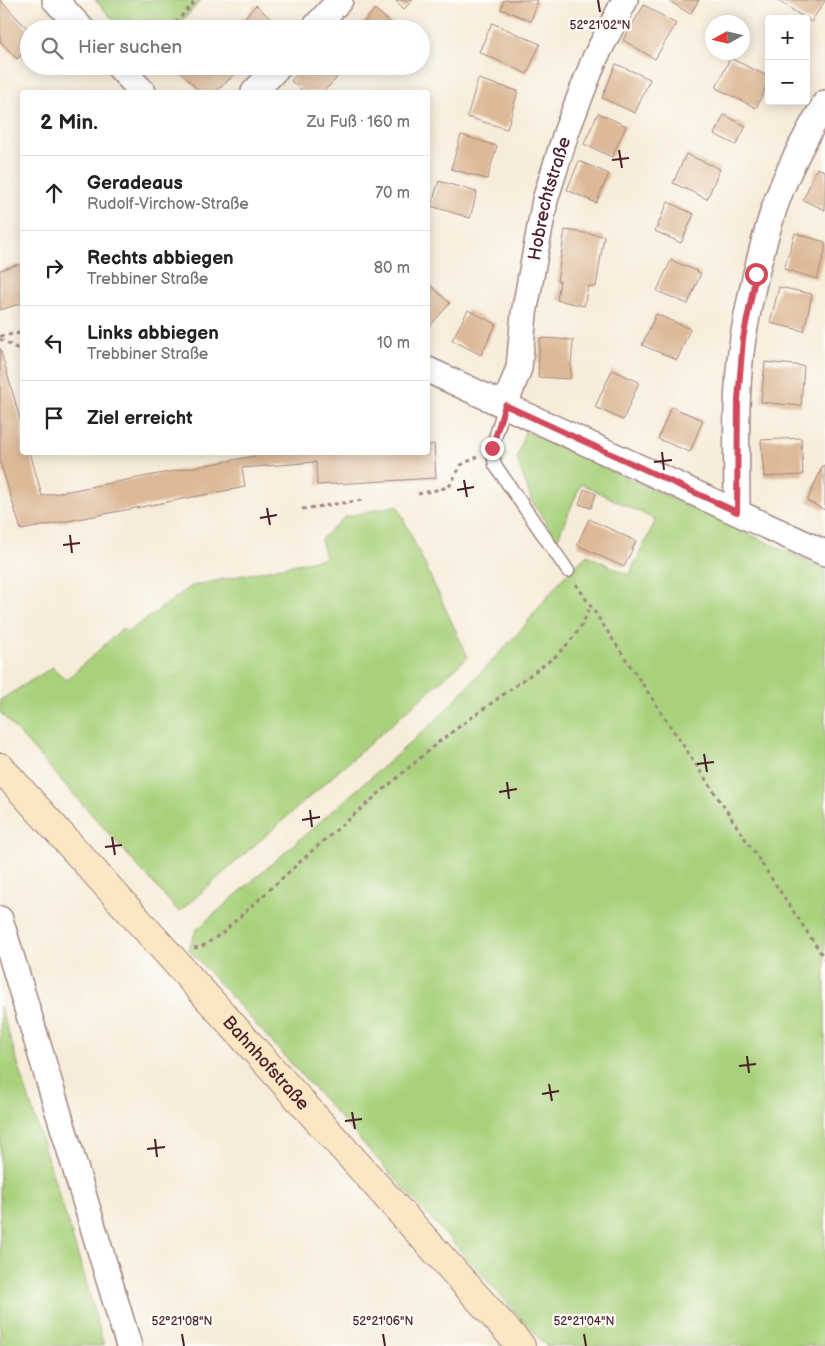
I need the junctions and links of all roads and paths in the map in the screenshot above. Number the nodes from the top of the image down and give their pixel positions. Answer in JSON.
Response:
{"nodes":[{"id":1,"x":55,"y":0,"type":"edge"},
{"id":2,"x":196,"y":0,"type":"edge"},
{"id":3,"x":340,"y":0,"type":"edge"},
{"id":4,"x":625,"y":0,"type":"edge"},
{"id":5,"x":74,"y":20,"type":"edge"},
{"id":6,"x":178,"y":20,"type":"edge"},
{"id":7,"x":321,"y":20,"type":"edge"},
{"id":8,"x":127,"y":75,"type":"edge"},
{"id":9,"x":270,"y":75,"type":"edge"},
{"id":10,"x":141,"y":90,"type":"edge"},
{"id":11,"x":256,"y":90,"type":"edge"},
{"id":12,"x":825,"y":103,"type":"edge"},
{"id":13,"x":20,"y":333,"type":"edge"},
{"id":14,"x":0,"y":338,"type":"edge"},
{"id":15,"x":20,"y":351,"type":"edge"},
{"id":16,"x":430,"y":371,"type":"edge"},
{"id":17,"x":505,"y":405,"type":"junction"},
{"id":18,"x":492,"y":448,"type":"junction"},
{"id":19,"x":418,"y":494,"type":"dead end"},
{"id":20,"x":363,"y":500,"type":"dead end"},
{"id":21,"x":302,"y":509,"type":"dead end"},
{"id":22,"x":737,"y":512,"type":"junction"},
{"id":23,"x":825,"y":553,"type":"edge"},
{"id":24,"x":568,"y":571,"type":"joint"},
{"id":25,"x":590,"y":605,"type":"junction"},
{"id":26,"x":4,"y":780,"type":"edge"},
{"id":27,"x":0,"y":919,"type":"edge"},
{"id":28,"x":166,"y":952,"type":"junction"},
{"id":29,"x":825,"y":959,"type":"edge"},
{"id":30,"x":129,"y":1346,"type":"edge"},
{"id":31,"x":521,"y":1346,"type":"edge"}],
"edges":[{"from":1,"to":5,"type":"street"},
{"from":2,"to":6,"type":"path"},
{"from":3,"to":7,"type":"street"},
{"from":4,"to":17,"type":"street","name":"Hobrechtstraße"},
{"from":8,"to":10,"type":"street"},
{"from":9,"to":11,"type":"street"},
{"from":12,"to":22,"type":"street"},
{"from":13,"to":14,"type":"path"},
{"from":14,"to":15,"type":"path"},
{"from":16,"to":17,"type":"street"},
{"from":17,"to":18,"type":"lane"},
{"from":17,"to":22,"type":"street"},
{"from":18,"to":19,"type":"path"},
{"from":18,"to":24,"type":"lane"},
{"from":20,"to":21,"type":"path"},
{"from":22,"to":23,"type":"street"},
{"from":24,"to":25,"type":"path"},
{"from":25,"to":28,"type":"path"},
{"from":25,"to":29,"type":"path"},
{"from":26,"to":28,"type":"main road","name":"Bahnhofstraße"},
{"from":27,"to":30,"type":"street"},
{"from":28,"to":31,"type":"main road","name":"Bahnhofstraße"}]}
